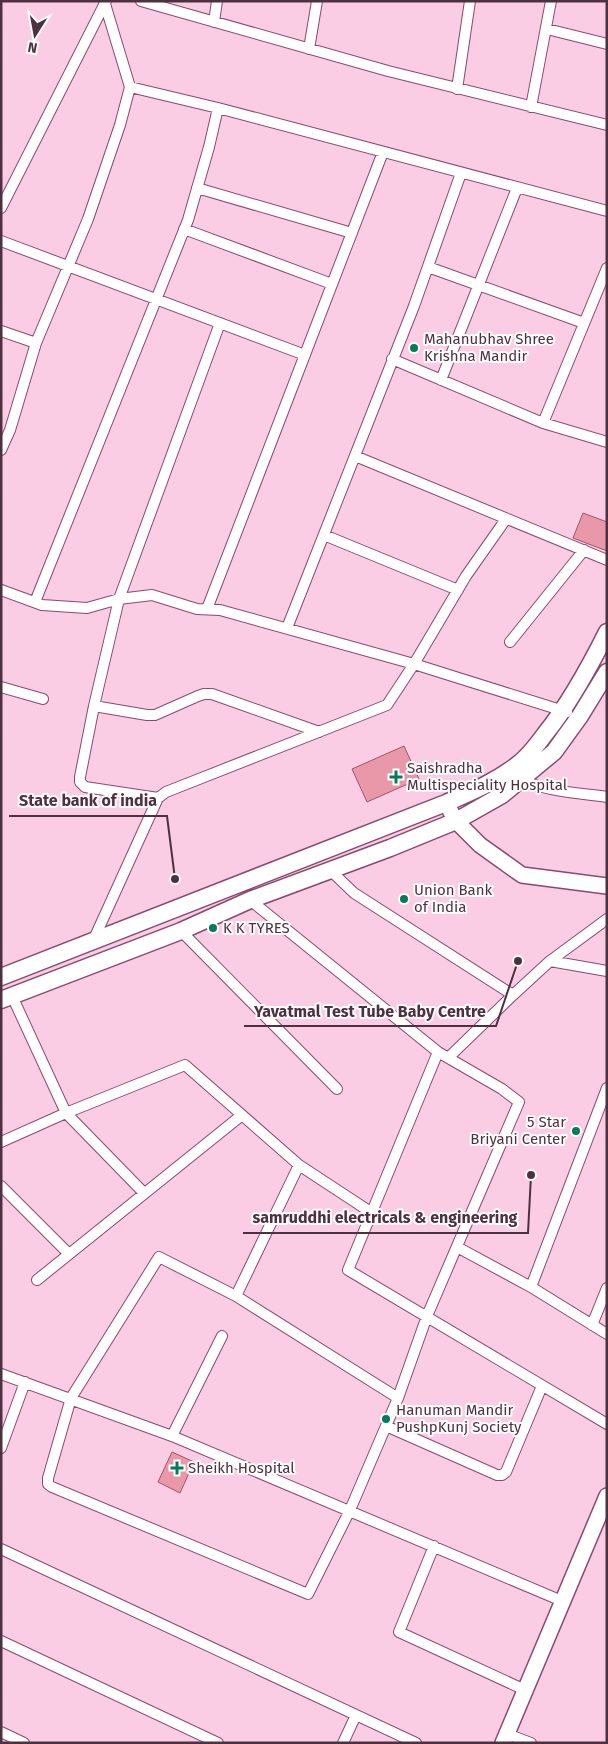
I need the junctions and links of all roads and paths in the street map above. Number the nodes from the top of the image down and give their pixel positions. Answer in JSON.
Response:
{"nodes":[{"id":1,"x":141,"y":1,"type":"edge"},
{"id":2,"x":217,"y":1,"type":"edge"},
{"id":3,"x":317,"y":1,"type":"edge"},
{"id":4,"x":551,"y":1,"type":"edge"},
{"id":5,"x":467,"y":2,"type":"edge"},
{"id":6,"x":106,"y":3,"type":"edge"},
{"id":7,"x":214,"y":22,"type":"junction"},
{"id":8,"x":547,"y":29,"type":"junction"},
{"id":9,"x":607,"y":44,"type":"edge"},
{"id":10,"x":309,"y":49,"type":"junction"},
{"id":11,"x":130,"y":87,"type":"junction"},
{"id":12,"x":458,"y":88,"type":"junction"},
{"id":13,"x":531,"y":107,"type":"junction"},
{"id":14,"x":218,"y":108,"type":"junction"},
{"id":15,"x":607,"y":126,"type":"edge"},
{"id":16,"x":383,"y":152,"type":"junction"},
{"id":17,"x":461,"y":173,"type":"junction"},
{"id":18,"x":197,"y":188,"type":"junction"},
{"id":19,"x":517,"y":188,"type":"junction"},
{"id":20,"x":1,"y":208,"type":"edge"},
{"id":21,"x":607,"y":211,"type":"edge"},
{"id":22,"x":184,"y":229,"type":"junction"},
{"id":23,"x":352,"y":234,"type":"junction"},
{"id":24,"x":1,"y":241,"type":"edge"},
{"id":25,"x":68,"y":266,"type":"junction"},
{"id":26,"x":428,"y":267,"type":"junction"},
{"id":27,"x":607,"y":268,"type":"edge"},
{"id":28,"x":332,"y":284,"type":"junction"},
{"id":29,"x":478,"y":285,"type":"junction"},
{"id":30,"x":155,"y":298,"type":"junction"},
{"id":31,"x":220,"y":323,"type":"junction"},
{"id":32,"x":584,"y":323,"type":"junction"},
{"id":33,"x":1,"y":331,"type":"edge"},
{"id":34,"x":36,"y":343,"type":"junction"},
{"id":35,"x":305,"y":355,"type":"junction"},
{"id":36,"x":392,"y":358,"type":"junction"},
{"id":37,"x":441,"y":380,"type":"junction"},
{"id":38,"x":543,"y":423,"type":"junction"},
{"id":39,"x":607,"y":442,"type":"edge"},
{"id":40,"x":1,"y":450,"type":"edge"},
{"id":41,"x":355,"y":456,"type":"junction"},
{"id":42,"x":506,"y":519,"type":"junction"},
{"id":43,"x":324,"y":535,"type":"junction"},
{"id":44,"x":584,"y":550,"type":"junction"},
{"id":45,"x":607,"y":560,"type":"edge"},
{"id":46,"x":1,"y":590,"type":"edge"},
{"id":47,"x":458,"y":590,"type":"junction"},
{"id":48,"x":119,"y":599,"type":"junction"},
{"id":49,"x":35,"y":602,"type":"junction"},
{"id":50,"x":207,"y":609,"type":"junction"},
{"id":51,"x":287,"y":628,"type":"junction"},
{"id":52,"x":607,"y":632,"type":"edge"},
{"id":53,"x":510,"y":642,"type":"dead end"},
{"id":54,"x":414,"y":664,"type":"junction"},
{"id":55,"x":607,"y":672,"type":"edge"},
{"id":56,"x":1,"y":687,"type":"edge"},
{"id":57,"x":43,"y":699,"type":"dead end"},
{"id":58,"x":94,"y":706,"type":"junction"},
{"id":59,"x":563,"y":711,"type":"junction"},
{"id":60,"x":580,"y":716,"type":"junction"},
{"id":61,"x":319,"y":732,"type":"junction"},
{"id":62,"x":520,"y":780,"type":"junction"},
{"id":63,"x":606,"y":796,"type":"edge"},
{"id":64,"x":158,"y":798,"type":"junction"},
{"id":65,"x":446,"y":803,"type":"junction"},
{"id":66,"x":456,"y":821,"type":"junction"},
{"id":67,"x":330,"y":870,"type":"junction"},
{"id":68,"x":607,"y":886,"type":"edge"},
{"id":69,"x":210,"y":895,"type":"junction"},
{"id":70,"x":250,"y":900,"type":"junction"},
{"id":71,"x":218,"y":914,"type":"junction"},
{"id":72,"x":607,"y":919,"type":"edge"},
{"id":73,"x":180,"y":930,"type":"junction"},
{"id":74,"x":93,"y":942,"type":"junction"},
{"id":75,"x":550,"y":961,"type":"junction"},
{"id":76,"x":607,"y":972,"type":"edge"},
{"id":77,"x":1,"y":977,"type":"edge"},
{"id":78,"x":513,"y":995,"type":"junction"},
{"id":79,"x":7,"y":998,"type":"edge"},
{"id":80,"x":438,"y":1052,"type":"junction"},
{"id":81,"x":448,"y":1058,"type":"junction"},
{"id":82,"x":607,"y":1088,"type":"edge"},
{"id":83,"x":336,"y":1089,"type":"dead end"},
{"id":84,"x":66,"y":1113,"type":"junction"},
{"id":85,"x":242,"y":1115,"type":"junction"},
{"id":86,"x":1,"y":1142,"type":"edge"},
{"id":87,"x":299,"y":1166,"type":"junction"},
{"id":88,"x":1,"y":1186,"type":"edge"},
{"id":89,"x":144,"y":1193,"type":"junction"},
{"id":90,"x":372,"y":1213,"type":"junction"},
{"id":91,"x":457,"y":1247,"type":"junction"},
{"id":92,"x":69,"y":1254,"type":"junction"},
{"id":93,"x":37,"y":1280,"type":"dead end"},
{"id":94,"x":531,"y":1287,"type":"junction"},
{"id":95,"x":607,"y":1288,"type":"edge"},
{"id":96,"x":236,"y":1296,"type":"junction"},
{"id":97,"x":427,"y":1316,"type":"junction"},
{"id":98,"x":592,"y":1325,"type":"junction"},
{"id":99,"x":607,"y":1334,"type":"edge"},
{"id":100,"x":222,"y":1336,"type":"dead end"},
{"id":101,"x":1,"y":1374,"type":"edge"},
{"id":102,"x":25,"y":1382,"type":"junction"},
{"id":103,"x":542,"y":1386,"type":"junction"},
{"id":104,"x":71,"y":1398,"type":"junction"},
{"id":105,"x":398,"y":1398,"type":"junction"},
{"id":106,"x":607,"y":1424,"type":"edge"},
{"id":107,"x":386,"y":1426,"type":"junction"},
{"id":108,"x":172,"y":1436,"type":"junction"},
{"id":109,"x":1,"y":1448,"type":"edge"},
{"id":110,"x":607,"y":1496,"type":"edge"},
{"id":111,"x":350,"y":1510,"type":"junction"},
{"id":112,"x":601,"y":1524,"type":"edge"},
{"id":113,"x":434,"y":1546,"type":"junction"},
{"id":114,"x":1,"y":1550,"type":"edge"},
{"id":115,"x":562,"y":1601,"type":"junction"},
{"id":116,"x":1,"y":1641,"type":"edge"},
{"id":117,"x":525,"y":1690,"type":"junction"},
{"id":118,"x":356,"y":1715,"type":"junction"},
{"id":119,"x":1,"y":1732,"type":"edge"},
{"id":120,"x":505,"y":1738,"type":"edge"},
{"id":121,"x":24,"y":1743,"type":"edge"},
{"id":122,"x":218,"y":1743,"type":"edge"},
{"id":123,"x":344,"y":1743,"type":"edge"},
{"id":124,"x":416,"y":1743,"type":"edge"},
{"id":125,"x":531,"y":1743,"type":"edge"}],
"edges":[{"from":1,"to":7,"type":"street"},
{"from":2,"to":7,"type":"street"},
{"from":3,"to":10,"type":"street"},
{"from":4,"to":8,"type":"street"},
{"from":5,"to":12,"type":"street"},
{"from":6,"to":11,"type":"street"},
{"from":6,"to":20,"type":"street"},
{"from":7,"to":10,"type":"street"},
{"from":8,"to":9,"type":"street"},
{"from":8,"to":13,"type":"street"},
{"from":10,"to":12,"type":"street"},
{"from":11,"to":14,"type":"street"},
{"from":11,"to":25,"type":"street"},
{"from":12,"to":13,"type":"street"},
{"from":13,"to":15,"type":"street"},
{"from":14,"to":16,"type":"street"},
{"from":14,"to":18,"type":"street"},
{"from":16,"to":17,"type":"street"},
{"from":16,"to":23,"type":"street"},
{"from":17,"to":19,"type":"street"},
{"from":17,"to":26,"type":"street"},
{"from":18,"to":22,"type":"street"},
{"from":18,"to":23,"type":"street"},
{"from":19,"to":21,"type":"street"},
{"from":19,"to":29,"type":"street"},
{"from":22,"to":28,"type":"street"},
{"from":22,"to":30,"type":"street"},
{"from":23,"to":28,"type":"street"},
{"from":24,"to":25,"type":"street"},
{"from":25,"to":30,"type":"street"},
{"from":25,"to":34,"type":"street"},
{"from":26,"to":29,"type":"street"},
{"from":26,"to":36,"type":"street"},
{"from":27,"to":32,"type":"street"},
{"from":28,"to":35,"type":"street"},
{"from":29,"to":32,"type":"street"},
{"from":29,"to":37,"type":"street"},
{"from":30,"to":31,"type":"street"},
{"from":30,"to":49,"type":"street"},
{"from":31,"to":35,"type":"street"},
{"from":31,"to":48,"type":"street"},
{"from":32,"to":38,"type":"street"},
{"from":33,"to":34,"type":"street"},
{"from":34,"to":40,"type":"street"},
{"from":35,"to":50,"type":"street"},
{"from":36,"to":37,"type":"street"},
{"from":36,"to":41,"type":"street"},
{"from":37,"to":38,"type":"street"},
{"from":38,"to":39,"type":"street"},
{"from":41,"to":42,"type":"street"},
{"from":41,"to":43,"type":"street"},
{"from":42,"to":44,"type":"street"},
{"from":42,"to":47,"type":"street"},
{"from":43,"to":47,"type":"street"},
{"from":43,"to":51,"type":"street"},
{"from":44,"to":45,"type":"street"},
{"from":44,"to":53,"type":"street"},
{"from":46,"to":49,"type":"street"},
{"from":47,"to":54,"type":"street"},
{"from":48,"to":49,"type":"street"},
{"from":48,"to":50,"type":"street"},
{"from":48,"to":58,"type":"street"},
{"from":50,"to":51,"type":"street"},
{"from":51,"to":54,"type":"street"},
{"from":52,"to":59,"type":"main road"},
{"from":54,"to":59,"type":"street"},
{"from":54,"to":61,"type":"street"},
{"from":55,"to":60,"type":"main road"},
{"from":56,"to":57,"type":"street"},
{"from":58,"to":61,"type":"street"},
{"from":58,"to":64,"type":"street"},
{"from":59,"to":60,"type":"street"},
{"from":59,"to":65,"type":"main road"},
{"from":60,"to":62,"type":"main road"},
{"from":61,"to":64,"type":"street"},
{"from":62,"to":63,"type":"street"},
{"from":62,"to":66,"type":"main road"},
{"from":64,"to":74,"type":"street"},
{"from":65,"to":66,"type":"street"},
{"from":65,"to":69,"type":"main road"},
{"from":66,"to":67,"type":"main road"},
{"from":66,"to":68,"type":"street"},
{"from":67,"to":70,"type":"main road"},
{"from":67,"to":78,"type":"street"},
{"from":69,"to":71,"type":"main road"},
{"from":69,"to":74,"type":"main road"},
{"from":70,"to":71,"type":"main road"},
{"from":70,"to":80,"type":"street"},
{"from":71,"to":73,"type":"main road"},
{"from":72,"to":75,"type":"street"},
{"from":73,"to":79,"type":"main road"},
{"from":73,"to":83,"type":"street"},
{"from":74,"to":77,"type":"main road"},
{"from":75,"to":76,"type":"street"},
{"from":75,"to":78,"type":"street"},
{"from":78,"to":81,"type":"street"},
{"from":79,"to":84,"type":"street"},
{"from":80,"to":81,"type":"street"},
{"from":80,"to":90,"type":"street"},
{"from":81,"to":91,"type":"street"},
{"from":82,"to":94,"type":"street"},
{"from":84,"to":85,"type":"street"},
{"from":84,"to":86,"type":"street"},
{"from":84,"to":89,"type":"street"},
{"from":85,"to":87,"type":"street"},
{"from":85,"to":89,"type":"street"},
{"from":87,"to":90,"type":"street"},
{"from":87,"to":96,"type":"street"},
{"from":88,"to":92,"type":"street"},
{"from":89,"to":92,"type":"street"},
{"from":90,"to":97,"type":"street"},
{"from":91,"to":94,"type":"street"},
{"from":91,"to":97,"type":"street"},
{"from":92,"to":93,"type":"street"},
{"from":94,"to":98,"type":"street"},
{"from":95,"to":98,"type":"street"},
{"from":96,"to":104,"type":"street"},
{"from":96,"to":105,"type":"street"},
{"from":97,"to":103,"type":"street"},
{"from":97,"to":105,"type":"street"},
{"from":98,"to":99,"type":"street"},
{"from":100,"to":108,"type":"street"},
{"from":101,"to":102,"type":"street"},
{"from":102,"to":104,"type":"street"},
{"from":102,"to":109,"type":"street"},
{"from":103,"to":106,"type":"street"},
{"from":103,"to":107,"type":"street"},
{"from":104,"to":108,"type":"street"},
{"from":104,"to":111,"type":"street"},
{"from":105,"to":107,"type":"street"},
{"from":107,"to":111,"type":"street"},
{"from":108,"to":111,"type":"street"},
{"from":110,"to":112,"type":"street"},
{"from":111,"to":113,"type":"street"},
{"from":112,"to":115,"type":"street"},
{"from":113,"to":115,"type":"street"},
{"from":113,"to":117,"type":"street"},
{"from":114,"to":118,"type":"street"},
{"from":115,"to":117,"type":"street"},
{"from":116,"to":122,"type":"street"},
{"from":117,"to":120,"type":"street"},
{"from":118,"to":123,"type":"street"},
{"from":118,"to":124,"type":"street"},
{"from":119,"to":121,"type":"street"},
{"from":120,"to":125,"type":"street"}]}
